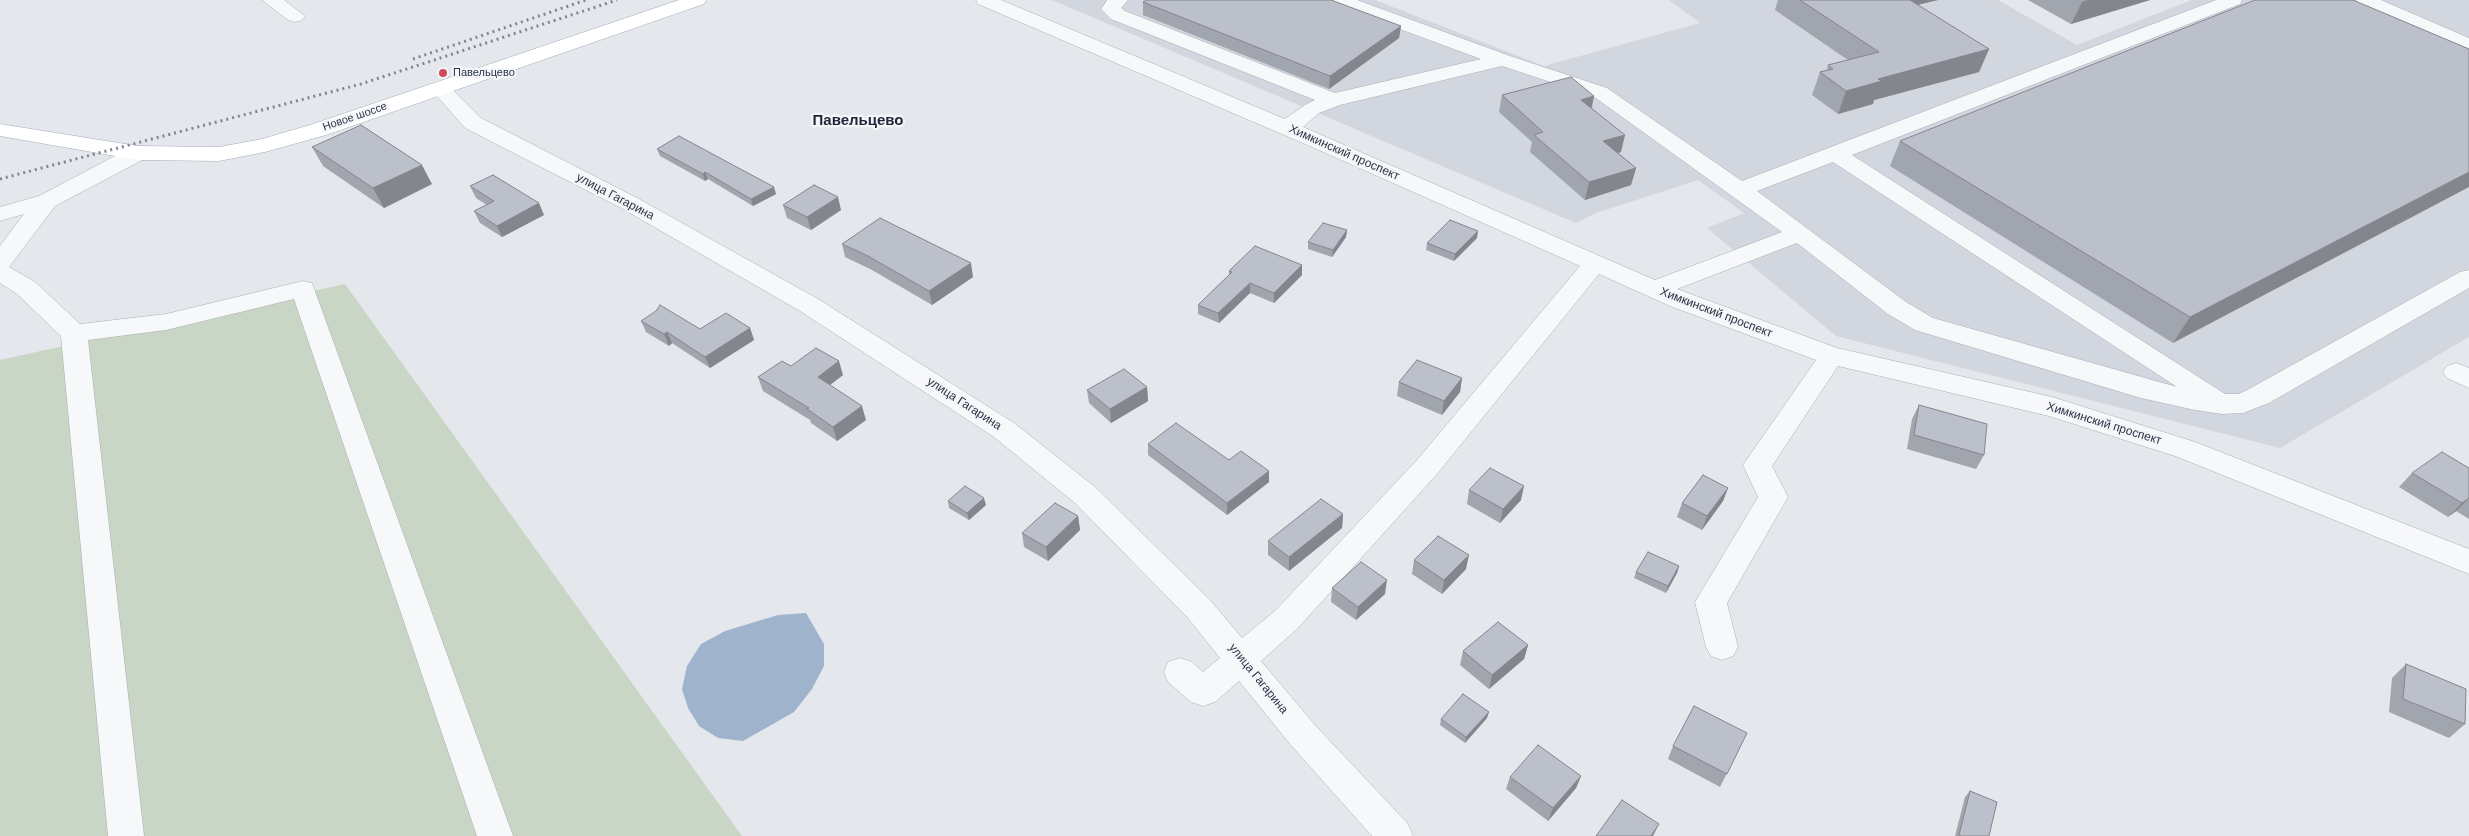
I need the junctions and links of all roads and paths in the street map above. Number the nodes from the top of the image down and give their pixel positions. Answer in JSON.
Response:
{"nodes":[{"id":1,"x":271,"y":0,"type":"edge"},
{"id":2,"x":697,"y":0,"type":"edge"},
{"id":3,"x":985,"y":0,"type":"edge"},
{"id":4,"x":1119,"y":0,"type":"edge"},
{"id":5,"x":1340,"y":0,"type":"edge"},
{"id":6,"x":2233,"y":0,"type":"edge"},
{"id":7,"x":2365,"y":0,"type":"edge"},
{"id":8,"x":295,"y":16,"type":"dead end"},
{"id":9,"x":2469,"y":45,"type":"edge"},
{"id":10,"x":1503,"y":60,"type":"junction"},
{"id":11,"x":440,"y":88,"type":"junction"},
{"id":12,"x":1333,"y":100,"type":"junction"},
{"id":13,"x":1288,"y":128,"type":"junction"},
{"id":14,"x":0,"y":130,"type":"edge"},
{"id":15,"x":138,"y":153,"type":"junction"},
{"id":16,"x":1836,"y":154,"type":"junction"},
{"id":17,"x":1740,"y":190,"type":"junction"},
{"id":18,"x":47,"y":201,"type":"junction"},
{"id":19,"x":0,"y":214,"type":"edge"},
{"id":20,"x":1800,"y":234,"type":"junction"},
{"id":21,"x":0,"y":262,"type":"edge"},
{"id":22,"x":1595,"y":263,"type":"junction"},
{"id":23,"x":0,"y":272,"type":"edge"},
{"id":24,"x":2469,"y":278,"type":"edge"},
{"id":25,"x":1654,"y":289,"type":"junction"},
{"id":26,"x":74,"y":333,"type":"junction"},
{"id":27,"x":1832,"y":356,"type":"junction"},
{"id":28,"x":2222,"y":404,"type":"junction"},
{"id":29,"x":2469,"y":562,"type":"edge"},
{"id":30,"x":1722,"y":647,"type":"dead end"},
{"id":31,"x":1241,"y":658,"type":"junction"},
{"id":32,"x":1180,"y":672,"type":"dead end"},
{"id":33,"x":126,"y":836,"type":"edge"},
{"id":34,"x":495,"y":836,"type":"edge"},
{"id":35,"x":1395,"y":836,"type":"edge"}],
"edges":[{"from":1,"to":8,"type":"street"},
{"from":2,"to":11,"type":"main road","name":"Новое шоссе"},
{"from":3,"to":13,"type":"street","name":"Химкинский проспект"},
{"from":4,"to":12,"type":"street"},
{"from":5,"to":10,"type":"street"},
{"from":6,"to":16,"type":"street"},
{"from":7,"to":9,"type":"street"},
{"from":10,"to":12,"type":"street"},
{"from":10,"to":17,"type":"street"},
{"from":11,"to":15,"type":"main road","name":"Новое шоссе"},
{"from":11,"to":31,"type":"street","name":"улица Гагарина"},
{"from":12,"to":13,"type":"street"},
{"from":13,"to":22,"type":"street","name":"Химкинский проспект"},
{"from":14,"to":15,"type":"main road","name":"Новое шоссе"},
{"from":15,"to":18,"type":"street"},
{"from":16,"to":17,"type":"street"},
{"from":16,"to":28,"type":"street"},
{"from":17,"to":20,"type":"street"},
{"from":18,"to":19,"type":"street"},
{"from":18,"to":21,"type":"street"},
{"from":20,"to":25,"type":"street"},
{"from":20,"to":28,"type":"street"},
{"from":22,"to":25,"type":"street","name":"Химкинский проспект"},
{"from":22,"to":31,"type":"street"},
{"from":23,"to":26,"type":"street"},
{"from":24,"to":28,"type":"street"},
{"from":25,"to":27,"type":"street","name":"Химкинский проспект"},
{"from":26,"to":33,"type":"street"},
{"from":26,"to":34,"type":"street"},
{"from":27,"to":29,"type":"street","name":"Химкинский проспект"},
{"from":27,"to":30,"type":"street"},
{"from":31,"to":32,"type":"street"},
{"from":31,"to":35,"type":"street","name":"улица Гагарина"}]}
